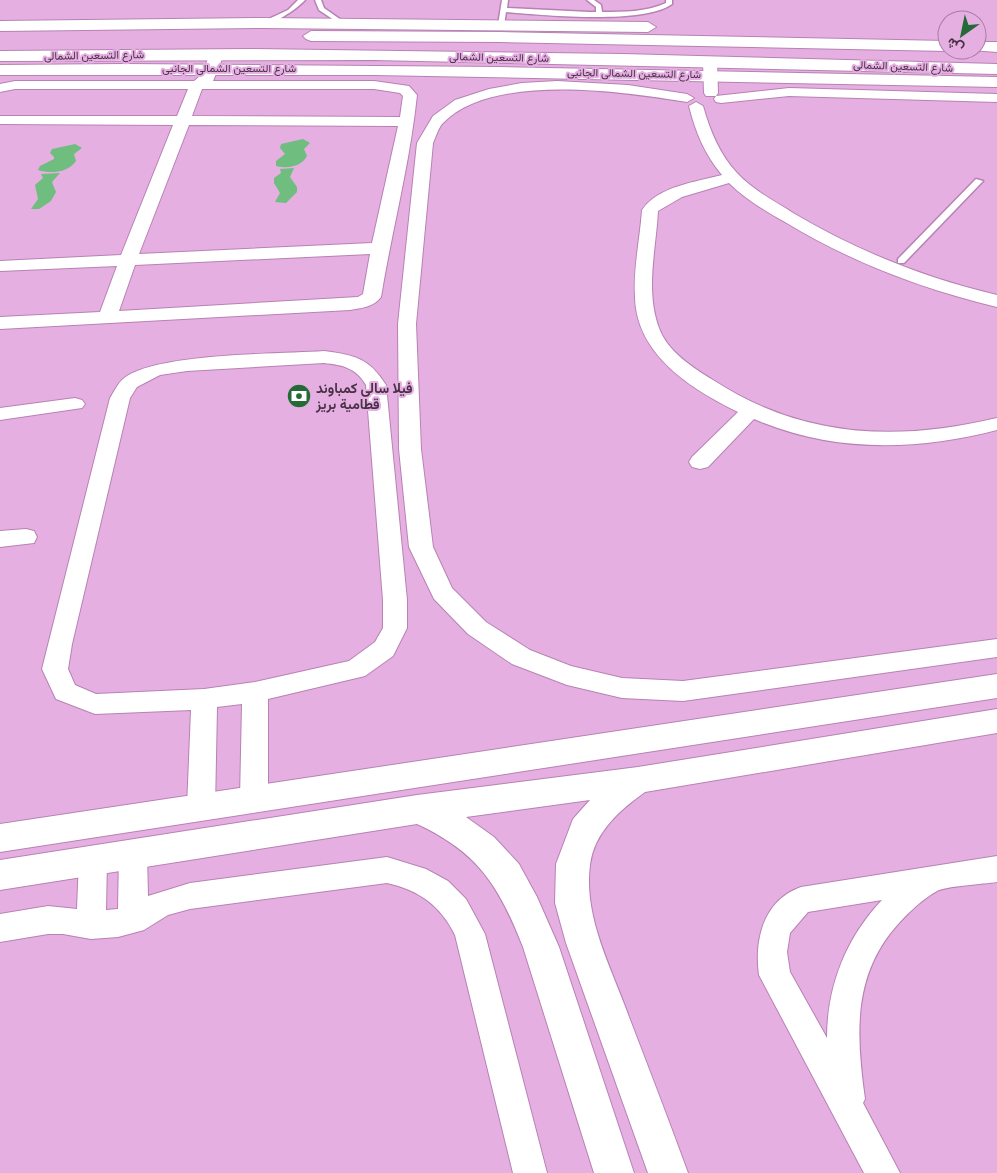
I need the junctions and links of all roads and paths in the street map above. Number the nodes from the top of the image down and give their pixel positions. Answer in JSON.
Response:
{"nodes":[{"id":1,"x":302,"y":0,"type":"edge"},
{"id":2,"x":318,"y":0,"type":"edge"},
{"id":3,"x":497,"y":0,"type":"edge"},
{"id":4,"x":505,"y":0,"type":"edge"},
{"id":5,"x":590,"y":0,"type":"edge"},
{"id":6,"x":669,"y":0,"type":"edge"},
{"id":7,"x":599,"y":13,"type":"junction"},
{"id":8,"x":263,"y":23,"type":"junction"},
{"id":9,"x":342,"y":23,"type":"junction"},
{"id":10,"x":501,"y":24,"type":"junction"},
{"id":11,"x":0,"y":26,"type":"edge"},
{"id":12,"x":648,"y":27,"type":"dead end"},
{"id":13,"x":216,"y":36,"type":"junction"},
{"id":14,"x":124,"y":37,"type":"junction"},
{"id":15,"x":0,"y":38,"type":"edge"},
{"id":16,"x":937,"y":46,"type":"edge"},
{"id":17,"x":116,"y":54,"type":"junction"},
{"id":18,"x":0,"y":56,"type":"edge"},
{"id":19,"x":215,"y":61,"type":"junction"},
{"id":20,"x":194,"y":68,"type":"junction"},
{"id":21,"x":711,"y":68,"type":"junction"},
{"id":22,"x":997,"y":69,"type":"edge"},
{"id":23,"x":0,"y":70,"type":"edge"},
{"id":24,"x":690,"y":75,"type":"junction"},
{"id":25,"x":997,"y":82,"type":"edge"},
{"id":26,"x":197,"y":85,"type":"junction"},
{"id":27,"x":0,"y":88,"type":"edge"},
{"id":28,"x":997,"y":98,"type":"edge"},
{"id":29,"x":703,"y":99,"type":"junction"},
{"id":30,"x":0,"y":120,"type":"edge"},
{"id":31,"x":183,"y":120,"type":"junction"},
{"id":32,"x":407,"y":122,"type":"junction"},
{"id":33,"x":732,"y":176,"type":"junction"},
{"id":34,"x":979,"y":181,"type":"dead end"},
{"id":35,"x":380,"y":248,"type":"junction"},
{"id":36,"x":128,"y":258,"type":"junction"},
{"id":37,"x":901,"y":261,"type":"junction"},
{"id":38,"x":0,"y":266,"type":"edge"},
{"id":39,"x":997,"y":290,"type":"edge"},
{"id":40,"x":997,"y":300,"type":"edge"},
{"id":41,"x":108,"y":317,"type":"junction"},
{"id":42,"x":0,"y":322,"type":"edge"},
{"id":43,"x":75,"y":404,"type":"dead end"},
{"id":44,"x":750,"y":411,"type":"junction"},
{"id":45,"x":0,"y":414,"type":"edge"},
{"id":46,"x":997,"y":424,"type":"edge"},
{"id":47,"x":700,"y":462,"type":"dead end"},
{"id":48,"x":26,"y":537,"type":"dead end"},
{"id":49,"x":0,"y":539,"type":"edge"},
{"id":50,"x":997,"y":648,"type":"edge"},
{"id":51,"x":997,"y":686,"type":"edge"},
{"id":52,"x":255,"y":692,"type":"junction"},
{"id":53,"x":204,"y":698,"type":"junction"},
{"id":54,"x":997,"y":721,"type":"edge"},
{"id":55,"x":628,"y":742,"type":"junction"},
{"id":56,"x":410,"y":776,"type":"junction"},
{"id":57,"x":638,"y":780,"type":"junction"},
{"id":58,"x":254,"y":799,"type":"junction"},
{"id":59,"x":201,"y":808,"type":"junction"},
{"id":60,"x":417,"y":810,"type":"junction"},
{"id":61,"x":0,"y":838,"type":"edge"},
{"id":62,"x":133,"y":854,"type":"junction"},
{"id":63,"x":93,"y":860,"type":"junction"},
{"id":64,"x":997,"y":869,"type":"edge"},
{"id":65,"x":0,"y":875,"type":"edge"},
{"id":66,"x":932,"y":879,"type":"junction"},
{"id":67,"x":133,"y":920,"type":"junction"},
{"id":68,"x":90,"y":925,"type":"junction"},
{"id":69,"x":0,"y":928,"type":"edge"},
{"id":70,"x":851,"y":1116,"type":"junction"},
{"id":71,"x":530,"y":1173,"type":"edge"},
{"id":72,"x":614,"y":1173,"type":"edge"},
{"id":73,"x":668,"y":1173,"type":"edge"},
{"id":74,"x":883,"y":1173,"type":"edge"}],
"edges":[{"from":1,"to":8,"type":"lane"},
{"from":2,"to":9,"type":"lane"},
{"from":3,"to":10,"type":"lane"},
{"from":4,"to":10,"type":"lane"},
{"from":5,"to":7,"type":"lane"},
{"from":6,"to":7,"type":"lane"},
{"from":7,"to":10,"type":"lane"},
{"from":8,"to":9,"type":"street"},
{"from":8,"to":11,"type":"street"},
{"from":9,"to":10,"type":"street"},
{"from":10,"to":12,"type":"street"},
{"from":10,"to":13,"type":"street","name":"شارع التسعين الشمالى"},
{"from":10,"to":16,"type":"street","name":"شارع التسعين الشمالى"},
{"from":13,"to":14,"type":"street","name":"شارع التسعين الشمالى"},
{"from":13,"to":19,"type":"street"},
{"from":14,"to":15,"type":"street","name":"شارع التسعين الشمالى"},
{"from":14,"to":17,"type":"street"},
{"from":17,"to":18,"type":"street","name":"شارع التسعين الشمالى"},
{"from":17,"to":19,"type":"street","name":"شارع التسعين الشمالى"},
{"from":19,"to":20,"type":"street","name":"شارع التسعين الشمالى الجانبى"},
{"from":19,"to":21,"type":"street","name":"شارع التسعين الشمالى"},
{"from":19,"to":24,"type":"street","name":"شارع التسعين الشمالى الجانبى"},
{"from":19,"to":26,"type":"street"},
{"from":20,"to":23,"type":"street","name":"شارع التسعين الشمالى الجانبى"},
{"from":20,"to":26,"type":"street"},
{"from":21,"to":22,"type":"street","name":"شارع التسعين الشمالى"},
{"from":21,"to":24,"type":"street","name":"شارع التسعين الشمالى الجانبى"},
{"from":21,"to":25,"type":"street","name":"شارع التسعين الشمالى الجانبى"},
{"from":21,"to":29,"type":"street"},
{"from":24,"to":29,"type":"street"},
{"from":26,"to":27,"type":"street"},
{"from":26,"to":31,"type":"street"},
{"from":26,"to":32,"type":"street"},
{"from":28,"to":29,"type":"street"},
{"from":29,"to":33,"type":"street"},
{"from":29,"to":37,"type":"street"},
{"from":29,"to":50,"type":"street"},
{"from":30,"to":31,"type":"street"},
{"from":31,"to":32,"type":"street"},
{"from":31,"to":36,"type":"street"},
{"from":32,"to":35,"type":"street"},
{"from":33,"to":40,"type":"street"},
{"from":33,"to":44,"type":"street"},
{"from":34,"to":37,"type":"lane"},
{"from":35,"to":36,"type":"street"},
{"from":35,"to":41,"type":"street"},
{"from":36,"to":38,"type":"street"},
{"from":36,"to":41,"type":"street"},
{"from":37,"to":39,"type":"street"},
{"from":41,"to":42,"type":"street"},
{"from":43,"to":45,"type":"street"},
{"from":44,"to":46,"type":"street"},
{"from":44,"to":47,"type":"street"},
{"from":48,"to":49,"type":"street"},
{"from":51,"to":55,"type":"street"},
{"from":52,"to":53,"type":"street"},
{"from":52,"to":53,"type":"street"},
{"from":52,"to":58,"type":"street"},
{"from":53,"to":59,"type":"street"},
{"from":54,"to":57,"type":"street"},
{"from":55,"to":56,"type":"street"},
{"from":55,"to":57,"type":"street"},
{"from":56,"to":58,"type":"street"},
{"from":56,"to":60,"type":"street"},
{"from":57,"to":60,"type":"street"},
{"from":57,"to":73,"type":"street"},
{"from":58,"to":59,"type":"street"},
{"from":59,"to":61,"type":"street"},
{"from":60,"to":62,"type":"street"},
{"from":60,"to":72,"type":"street"},
{"from":62,"to":63,"type":"street"},
{"from":62,"to":67,"type":"street"},
{"from":63,"to":65,"type":"street"},
{"from":63,"to":68,"type":"street"},
{"from":64,"to":66,"type":"street"},
{"from":66,"to":70,"type":"street"},
{"from":66,"to":70,"type":"street"},
{"from":67,"to":68,"type":"street"},
{"from":67,"to":71,"type":"street"},
{"from":68,"to":69,"type":"street"},
{"from":70,"to":74,"type":"street"}]}
